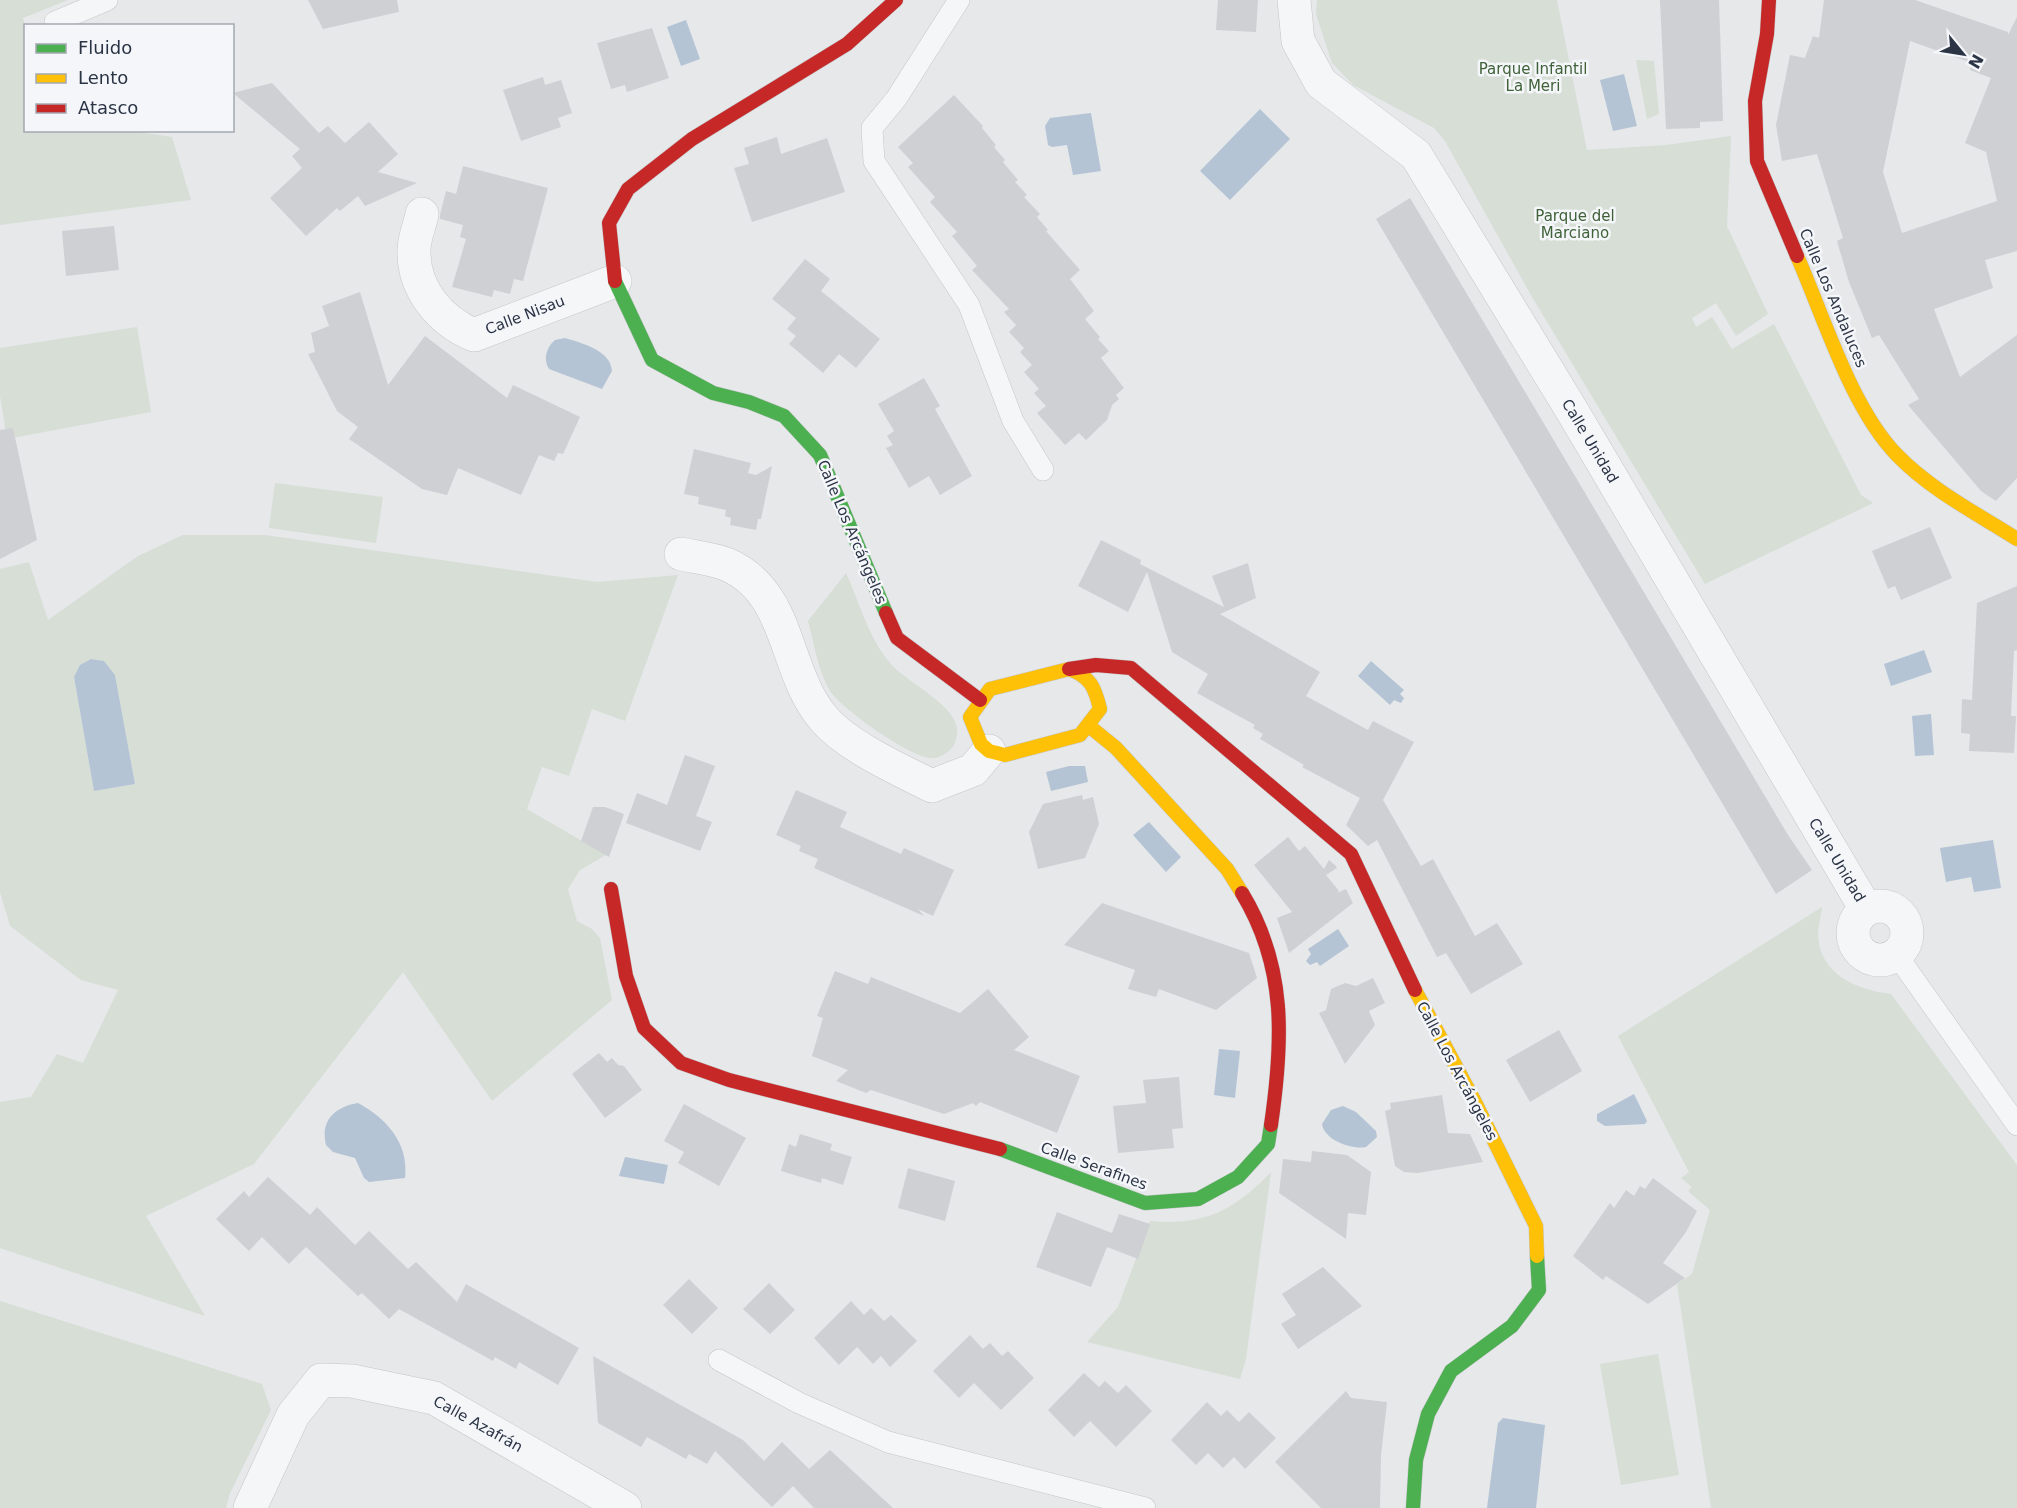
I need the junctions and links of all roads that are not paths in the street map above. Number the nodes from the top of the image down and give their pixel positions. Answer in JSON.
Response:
{"nodes":[{"id":1,"x":107,"y":0,"type":"edge"},
{"id":2,"x":896,"y":0,"type":"edge"},
{"id":3,"x":959,"y":0,"type":"edge"},
{"id":4,"x":1294,"y":0,"type":"edge"},
{"id":5,"x":1769,"y":0,"type":"edge"},
{"id":6,"x":55,"y":22,"type":"dead end"},
{"id":7,"x":422,"y":214,"type":"dead end"},
{"id":8,"x":615,"y":282,"type":"junction"},
{"id":9,"x":1043,"y":470,"type":"dead end"},
{"id":10,"x":2017,"y":539,"type":"edge"},
{"id":11,"x":681,"y":554,"type":"dead end"},
{"id":12,"x":1069,"y":669,"type":"junction"},
{"id":13,"x":1152,"y":684,"type":"junction"},
{"id":14,"x":1130,"y":689,"type":"dead end"},
{"id":15,"x":1112,"y":697,"type":"dead end"},
{"id":16,"x":980,"y":700,"type":"junction"},
{"id":17,"x":1100,"y":709,"type":"junction"},
{"id":18,"x":1089,"y":726,"type":"junction"},
{"id":19,"x":989,"y":751,"type":"junction"},
{"id":20,"x":611,"y":888,"type":"dead end"},
{"id":21,"x":1896,"y":954,"type":"joint"},
{"id":22,"x":2017,"y":1125,"type":"edge"},
{"id":23,"x":719,"y":1360,"type":"dead end"},
{"id":24,"x":250,"y":1508,"type":"edge"},
{"id":25,"x":625,"y":1508,"type":"edge"},
{"id":26,"x":1145,"y":1508,"type":"edge"},
{"id":27,"x":1413,"y":1508,"type":"edge"}],
"edges":[{"from":1,"to":6,"type":"lane"},
{"from":2,"to":8,"type":"street","name":"Calle Los Arcángeles"},
{"from":3,"to":9,"type":"lane"},
{"from":4,"to":21,"type":"street","name":"Calle Unidad"},
{"from":5,"to":10,"type":"street","name":"Calle Los Andaluces"},
{"from":7,"to":8,"type":"street","name":"Calle Nisau"},
{"from":8,"to":16,"type":"street","name":"Calle Los Arcángeles"},
{"from":11,"to":19,"type":"street"},
{"from":12,"to":13,"type":"street","name":"Calle Los Arcángeles"},
{"from":12,"to":16,"type":"street","name":"Calle Los Arcángeles"},
{"from":12,"to":17,"type":"street"},
{"from":13,"to":14,"type":"street"},
{"from":13,"to":27,"type":"street","name":"Calle Los Arcángeles"},
{"from":15,"to":17,"type":"street"},
{"from":16,"to":19,"type":"street"},
{"from":17,"to":18,"type":"street"},
{"from":18,"to":19,"type":"street"},
{"from":18,"to":20,"type":"street","name":"Calle Serafines"},
{"from":21,"to":22,"type":"lane"},
{"from":23,"to":26,"type":"lane"},
{"from":24,"to":25,"type":"street","name":"Calle Azafrán"}]}
